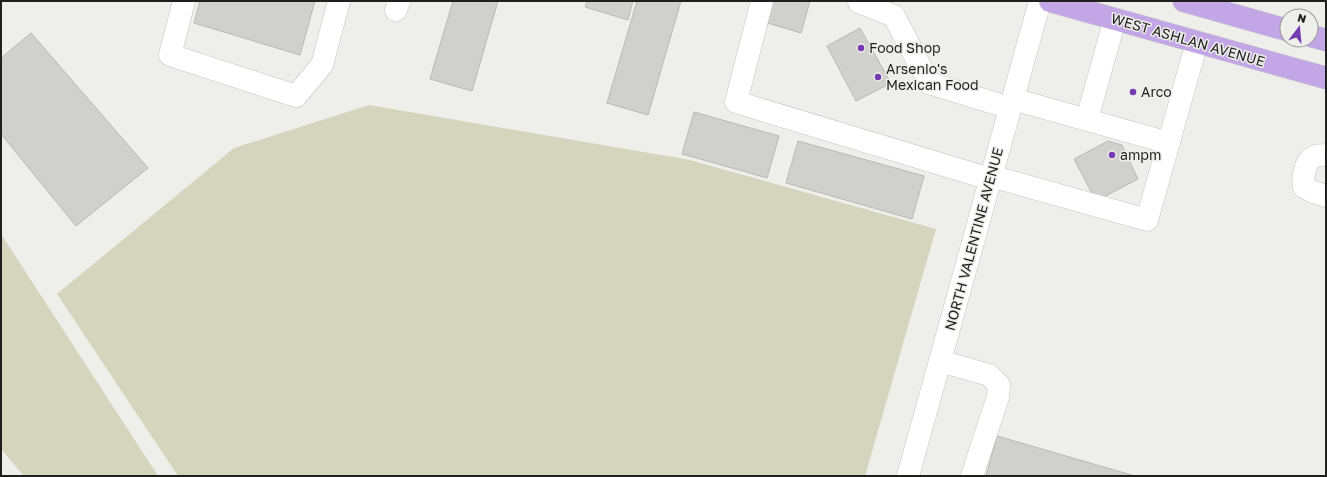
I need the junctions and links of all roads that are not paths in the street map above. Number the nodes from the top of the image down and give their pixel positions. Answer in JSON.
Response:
{"nodes":[{"id":1,"x":184,"y":1,"type":"edge"},
{"id":2,"x":339,"y":1,"type":"edge"},
{"id":3,"x":762,"y":1,"type":"edge"},
{"id":4,"x":859,"y":1,"type":"edge"},
{"id":5,"x":1040,"y":1,"type":"edge"},
{"id":6,"x":1050,"y":1,"type":"edge"},
{"id":7,"x":1184,"y":1,"type":"edge"},
{"id":8,"x":1115,"y":19,"type":"junction"},
{"id":9,"x":1279,"y":28,"type":"edge"},
{"id":10,"x":1197,"y":42,"type":"junction"},
{"id":11,"x":1326,"y":78,"type":"edge"},
{"id":12,"x":1012,"y":104,"type":"junction"},
{"id":13,"x":1087,"y":119,"type":"junction"},
{"id":14,"x":1169,"y":143,"type":"junction"},
{"id":15,"x":1326,"y":155,"type":"edge"},
{"id":16,"x":991,"y":177,"type":"junction"},
{"id":17,"x":1326,"y":196,"type":"edge"},
{"id":18,"x":940,"y":361,"type":"junction"},
{"id":19,"x":908,"y":476,"type":"edge"},
{"id":20,"x":972,"y":476,"type":"edge"}],
"edges":[{"from":1,"to":2,"type":"street"},
{"from":3,"to":16,"type":"street"},
{"from":4,"to":12,"type":"street"},
{"from":5,"to":12,"type":"street","name":"NORTH VALENTINE AVENUE"},
{"from":6,"to":8,"type":"main road","name":"WEST ASHLAN AVENUE"},
{"from":7,"to":9,"type":"main road"},
{"from":8,"to":10,"type":"main road","name":"WEST ASHLAN AVENUE"},
{"from":8,"to":13,"type":"street"},
{"from":10,"to":11,"type":"main road","name":"WEST ASHLAN AVENUE"},
{"from":10,"to":14,"type":"street"},
{"from":12,"to":13,"type":"street"},
{"from":12,"to":16,"type":"street","name":"NORTH VALENTINE AVENUE"},
{"from":13,"to":14,"type":"street"},
{"from":14,"to":16,"type":"street"},
{"from":15,"to":17,"type":"street"},
{"from":16,"to":18,"type":"street","name":"NORTH VALENTINE AVENUE"},
{"from":18,"to":19,"type":"street","name":"NORTH VALENTINE AVENUE"},
{"from":18,"to":20,"type":"street"}]}
